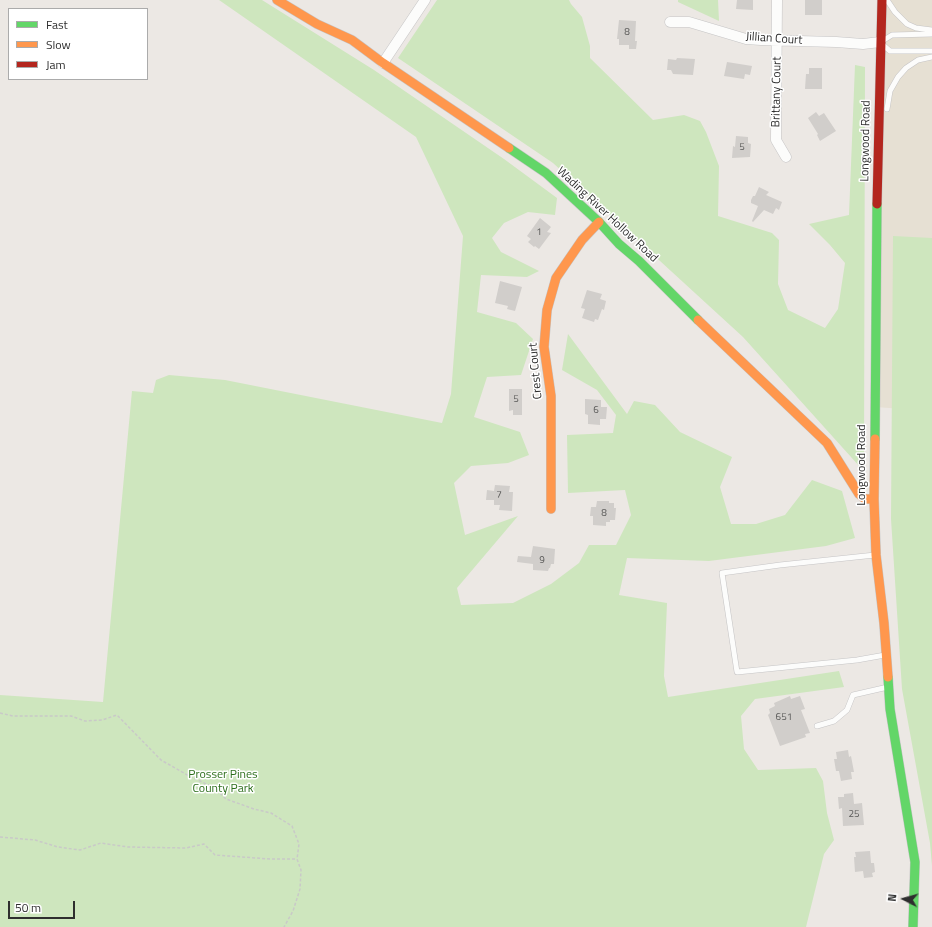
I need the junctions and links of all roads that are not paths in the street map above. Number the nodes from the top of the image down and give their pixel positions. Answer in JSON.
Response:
{"nodes":[{"id":1,"x":277,"y":0,"type":"edge"},
{"id":2,"x":425,"y":0,"type":"edge"},
{"id":3,"x":777,"y":0,"type":"edge"},
{"id":4,"x":882,"y":0,"type":"edge"},
{"id":5,"x":887,"y":0,"type":"edge"},
{"id":6,"x":670,"y":22,"type":"dead end"},
{"id":7,"x":932,"y":30,"type":"edge"},
{"id":8,"x":932,"y":34,"type":"edge"},
{"id":9,"x":777,"y":41,"type":"junction"},
{"id":10,"x":880,"y":42,"type":"junction"},
{"id":11,"x":932,"y":51,"type":"edge"},
{"id":12,"x":932,"y":57,"type":"edge"},
{"id":13,"x":383,"y":63,"type":"junction"},
{"id":14,"x":886,"y":117,"type":"dead end"},
{"id":15,"x":885,"y":132,"type":"dead end"},
{"id":16,"x":786,"y":157,"type":"dead end"},
{"id":17,"x":878,"y":157,"type":"junction"},
{"id":18,"x":599,"y":222,"type":"junction"},
{"id":19,"x":859,"y":494,"type":"junction"},
{"id":20,"x":874,"y":499,"type":"junction"},
{"id":21,"x":551,"y":509,"type":"dead end"},
{"id":22,"x":876,"y":535,"type":"junction"},
{"id":23,"x":876,"y":555,"type":"junction"},
{"id":24,"x":886,"y":655,"type":"junction"},
{"id":25,"x":889,"y":686,"type":"junction"},
{"id":26,"x":817,"y":726,"type":"dead end"},
{"id":27,"x":913,"y":927,"type":"edge"}],
"edges":[{"from":1,"to":13,"type":"street","name":"Wading River Hollow Road"},
{"from":2,"to":13,"type":"street"},
{"from":3,"to":9,"type":"street","name":"Brittany Court"},
{"from":4,"to":10,"type":"street","name":"Longwood Road"},
{"from":5,"to":7,"type":"lane"},
{"from":6,"to":9,"type":"street","name":"Jillian Court"},
{"from":8,"to":10,"type":"lane"},
{"from":9,"to":10,"type":"street","name":"Jillian Court"},
{"from":9,"to":16,"type":"street","name":"Brittany Court"},
{"from":10,"to":11,"type":"lane"},
{"from":10,"to":17,"type":"street","name":"Longwood Road"},
{"from":12,"to":14,"type":"lane"},
{"from":13,"to":18,"type":"street","name":"Wading River Hollow Road"},
{"from":15,"to":17,"type":"lane"},
{"from":17,"to":20,"type":"street","name":"Longwood Road"},
{"from":18,"to":19,"type":"street","name":"Wading River Hollow Road"},
{"from":18,"to":21,"type":"street","name":"Crest Court"},
{"from":19,"to":20,"type":"street"},
{"from":19,"to":22,"type":"street","name":"Wading River Hollow Road"},
{"from":20,"to":22,"type":"street","name":"Longwood Road"},
{"from":22,"to":23,"type":"street","name":"Longwood Road"},
{"from":23,"to":24,"type":"street","name":"Longwood Road"},
{"from":23,"to":24,"type":"lane"},
{"from":24,"to":25,"type":"street","name":"Longwood Road"},
{"from":25,"to":26,"type":"lane"},
{"from":25,"to":27,"type":"street","name":"Longwood Road"}]}
